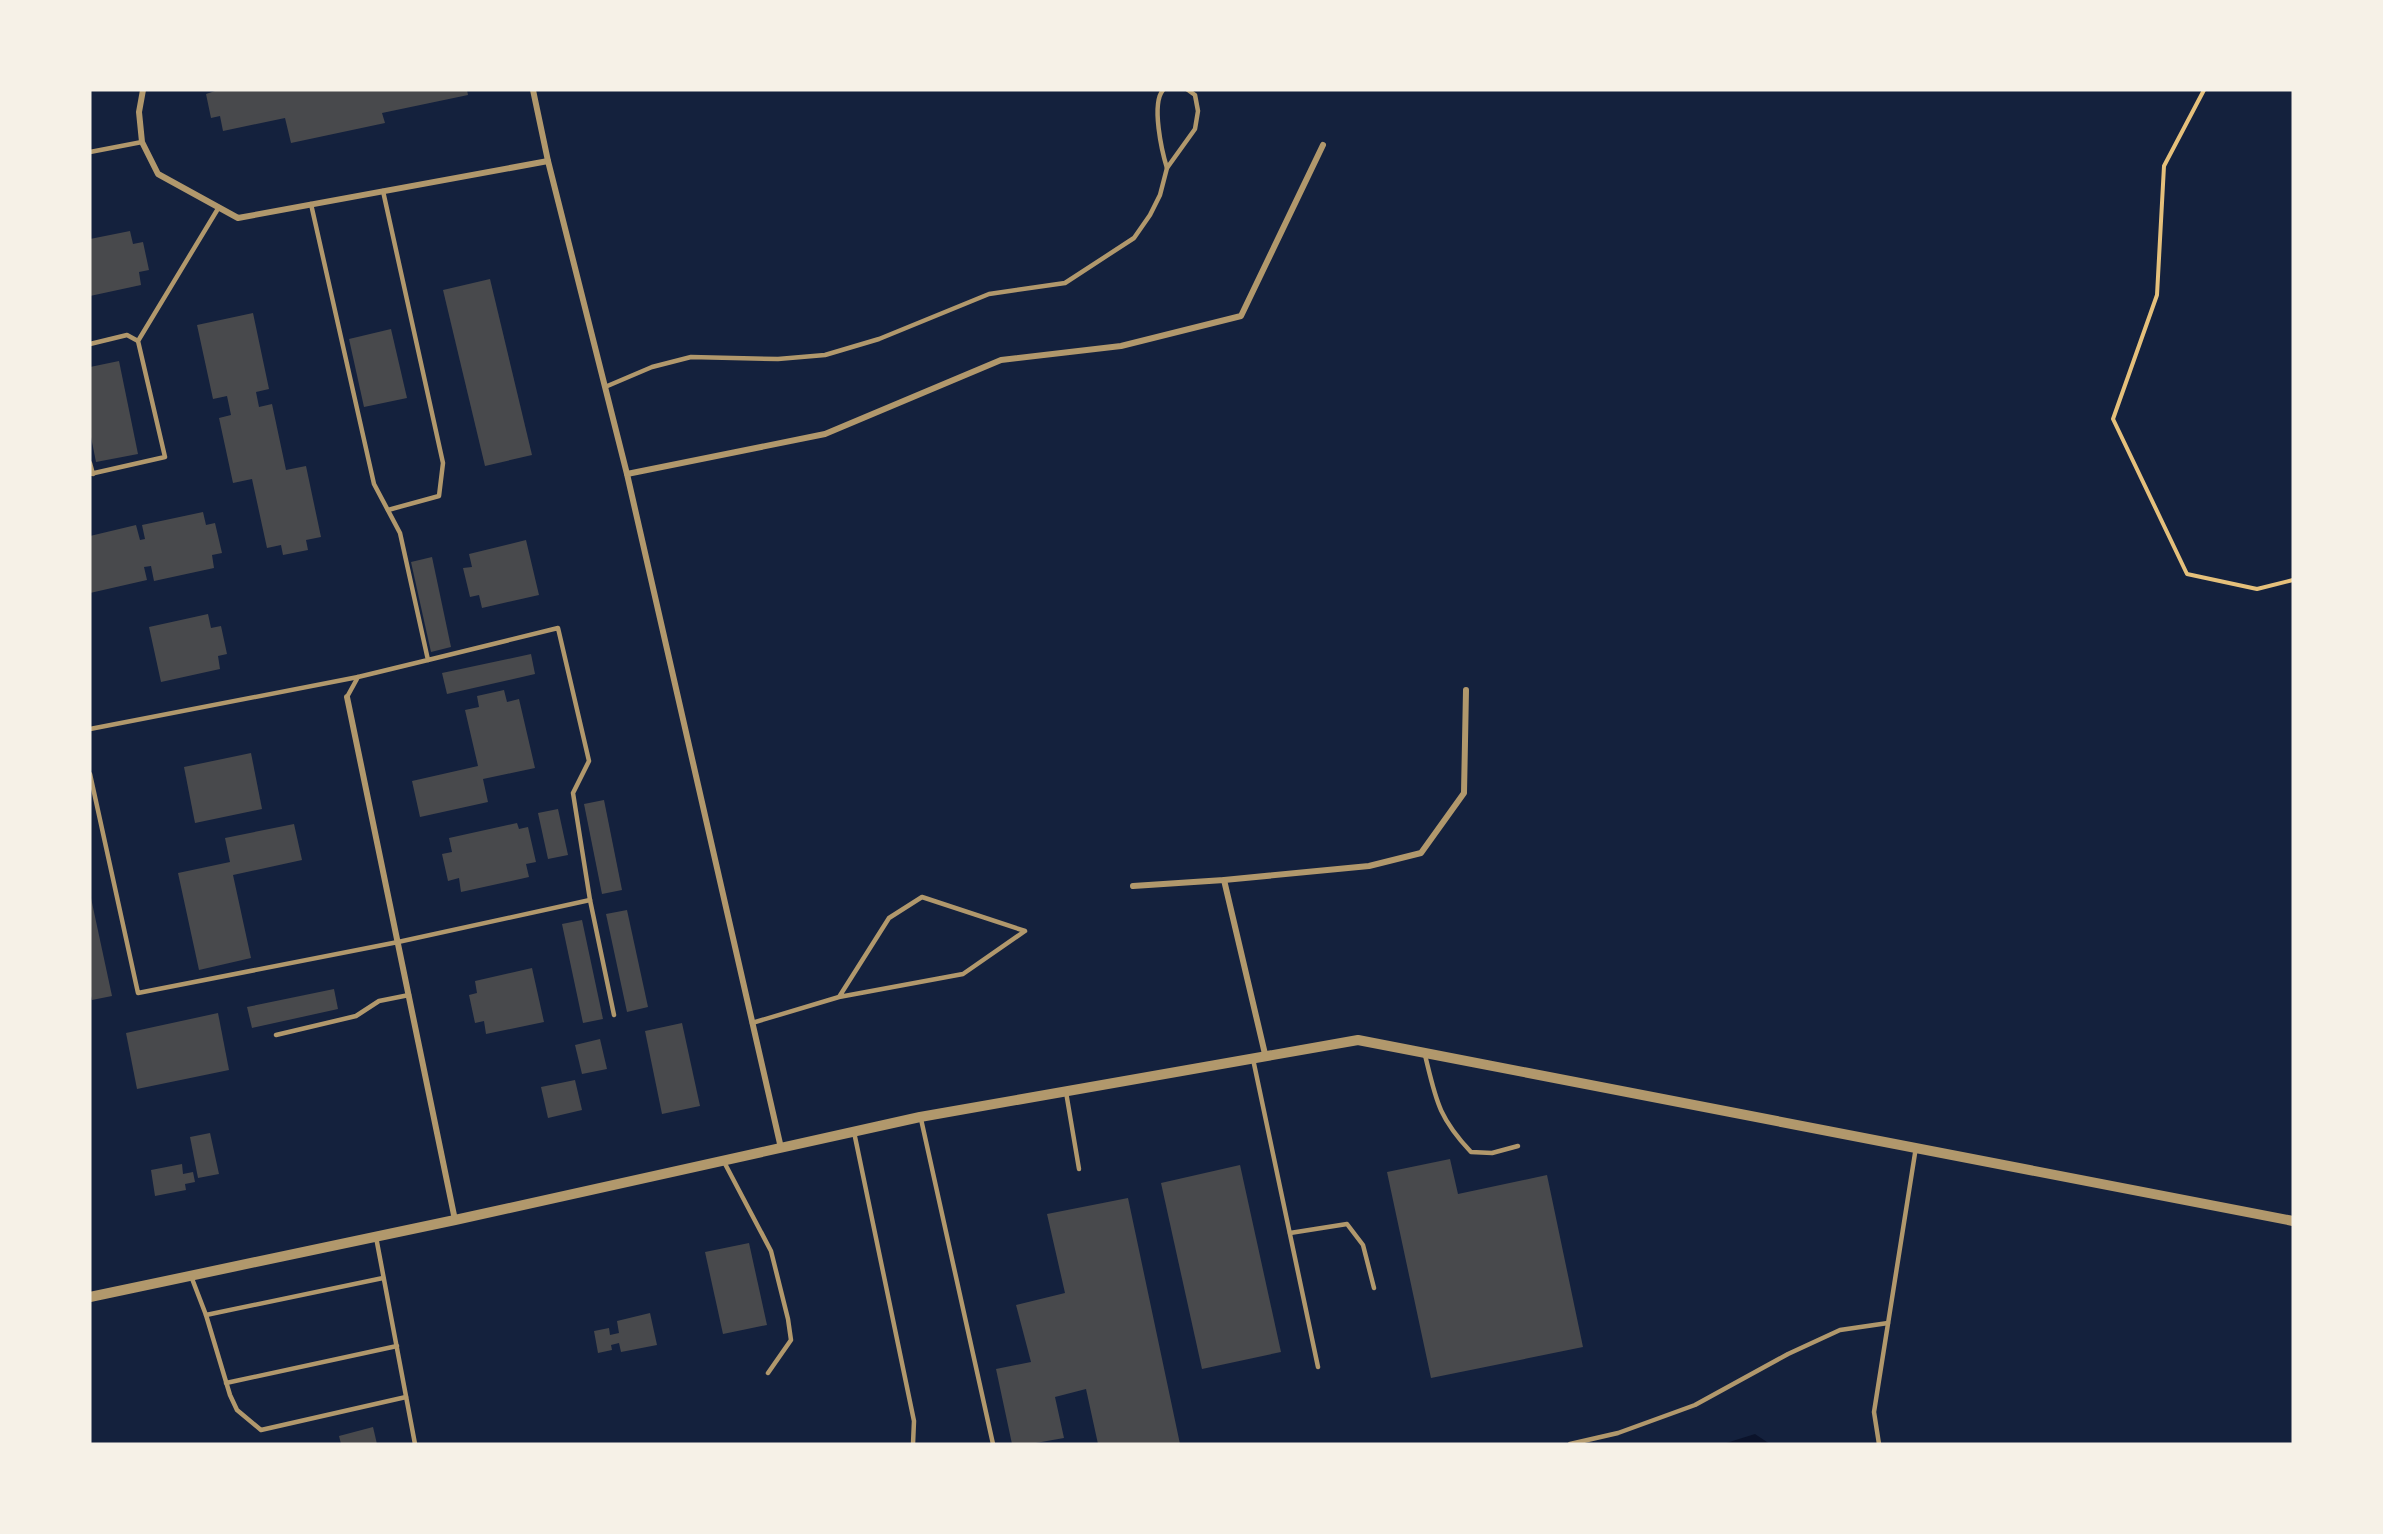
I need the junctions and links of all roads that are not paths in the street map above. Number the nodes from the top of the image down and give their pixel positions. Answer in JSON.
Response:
{"nodes":[{"id":1,"x":142,"y":90,"type":"edge"},
{"id":2,"x":533,"y":90,"type":"edge"},
{"id":3,"x":1163,"y":90,"type":"edge"},
{"id":4,"x":1188,"y":90,"type":"edge"},
{"id":5,"x":142,"y":142,"type":"junction"},
{"id":6,"x":1323,"y":145,"type":"dead end"},
{"id":7,"x":90,"y":152,"type":"edge"},
{"id":8,"x":548,"y":161,"type":"junction"},
{"id":9,"x":1167,"y":168,"type":"junction"},
{"id":10,"x":383,"y":191,"type":"junction"},
{"id":11,"x":311,"y":204,"type":"junction"},
{"id":12,"x":219,"y":207,"type":"junction"},
{"id":13,"x":138,"y":341,"type":"junction"},
{"id":14,"x":90,"y":344,"type":"edge"},
{"id":15,"x":605,"y":387,"type":"junction"},
{"id":16,"x":90,"y":463,"type":"edge"},
{"id":17,"x":91,"y":474,"type":"edge"},
{"id":18,"x":627,"y":474,"type":"junction"},
{"id":19,"x":388,"y":510,"type":"junction"},
{"id":20,"x":428,"y":660,"type":"junction"},
{"id":21,"x":358,"y":677,"type":"junction"},
{"id":22,"x":1466,"y":690,"type":"dead end"},
{"id":23,"x":347,"y":697,"type":"joint"},
{"id":24,"x":90,"y":729,"type":"edge"},
{"id":25,"x":90,"y":774,"type":"edge"},
{"id":26,"x":1224,"y":880,"type":"junction"},
{"id":27,"x":1133,"y":886,"type":"dead end"},
{"id":28,"x":590,"y":900,"type":"junction"},
{"id":29,"x":398,"y":942,"type":"junction"},
{"id":30,"x":409,"y":995,"type":"junction"},
{"id":31,"x":839,"y":997,"type":"junction"},
{"id":32,"x":614,"y":1015,"type":"dead end"},
{"id":33,"x":752,"y":1023,"type":"junction"},
{"id":34,"x":276,"y":1035,"type":"dead end"},
{"id":35,"x":1424,"y":1053,"type":"junction"},
{"id":36,"x":1265,"y":1054,"type":"junction"},
{"id":37,"x":1253,"y":1057,"type":"junction"},
{"id":38,"x":1066,"y":1092,"type":"junction"},
{"id":39,"x":920,"y":1117,"type":"junction"},
{"id":40,"x":854,"y":1132,"type":"junction"},
{"id":41,"x":1518,"y":1146,"type":"dead end"},
{"id":42,"x":781,"y":1148,"type":"junction"},
{"id":43,"x":1916,"y":1148,"type":"junction"},
{"id":44,"x":723,"y":1161,"type":"junction"},
{"id":45,"x":1079,"y":1169,"type":"dead end"},
{"id":46,"x":455,"y":1220,"type":"junction"},
{"id":47,"x":2293,"y":1221,"type":"edge"},
{"id":48,"x":1290,"y":1233,"type":"junction"},
{"id":49,"x":376,"y":1237,"type":"junction"},
{"id":50,"x":191,"y":1276,"type":"junction"},
{"id":51,"x":383,"y":1278,"type":"junction"},
{"id":52,"x":1374,"y":1288,"type":"dead end"},
{"id":53,"x":90,"y":1297,"type":"edge"},
{"id":54,"x":206,"y":1315,"type":"junction"},
{"id":55,"x":1888,"y":1323,"type":"junction"},
{"id":56,"x":397,"y":1346,"type":"junction"},
{"id":57,"x":1318,"y":1367,"type":"dead end"},
{"id":58,"x":768,"y":1372,"type":"dead end"},
{"id":59,"x":226,"y":1383,"type":"junction"},
{"id":60,"x":406,"y":1397,"type":"junction"},
{"id":61,"x":414,"y":1444,"type":"edge"},
{"id":62,"x":913,"y":1444,"type":"edge"},
{"id":63,"x":993,"y":1444,"type":"edge"},
{"id":64,"x":1570,"y":1444,"type":"edge"},
{"id":65,"x":1879,"y":1444,"type":"edge"}],
"edges":[{"from":1,"to":5,"type":"street"},
{"from":2,"to":8,"type":"street"},
{"from":3,"to":9,"type":"lane"},
{"from":4,"to":9,"type":"lane"},
{"from":5,"to":7,"type":"lane"},
{"from":5,"to":12,"type":"street"},
{"from":6,"to":18,"type":"street"},
{"from":8,"to":10,"type":"street"},
{"from":8,"to":15,"type":"street"},
{"from":9,"to":15,"type":"lane"},
{"from":10,"to":11,"type":"street"},
{"from":10,"to":19,"type":"lane"},
{"from":11,"to":12,"type":"street"},
{"from":11,"to":19,"type":"lane"},
{"from":12,"to":13,"type":"lane"},
{"from":13,"to":14,"type":"lane"},
{"from":13,"to":17,"type":"lane"},
{"from":15,"to":18,"type":"street"},
{"from":16,"to":17,"type":"lane"},
{"from":18,"to":33,"type":"street"},
{"from":19,"to":20,"type":"lane"},
{"from":20,"to":21,"type":"lane"},
{"from":20,"to":28,"type":"lane"},
{"from":21,"to":23,"type":"lane"},
{"from":21,"to":24,"type":"lane"},
{"from":22,"to":26,"type":"street"},
{"from":23,"to":29,"type":"street"},
{"from":25,"to":29,"type":"lane"},
{"from":26,"to":27,"type":"street"},
{"from":26,"to":36,"type":"street"},
{"from":28,"to":29,"type":"lane"},
{"from":28,"to":32,"type":"lane"},
{"from":29,"to":30,"type":"street"},
{"from":30,"to":34,"type":"lane"},
{"from":30,"to":46,"type":"street"},
{"from":31,"to":31,"type":"lane"},
{"from":31,"to":33,"type":"lane"},
{"from":33,"to":42,"type":"street"},
{"from":35,"to":36,"type":"street"},
{"from":35,"to":41,"type":"lane"},
{"from":35,"to":43,"type":"street"},
{"from":36,"to":37,"type":"street"},
{"from":37,"to":38,"type":"street"},
{"from":37,"to":48,"type":"lane"},
{"from":38,"to":39,"type":"street"},
{"from":38,"to":45,"type":"lane"},
{"from":39,"to":40,"type":"street"},
{"from":39,"to":63,"type":"lane"},
{"from":40,"to":42,"type":"street"},
{"from":40,"to":62,"type":"lane"},
{"from":42,"to":44,"type":"street"},
{"from":43,"to":47,"type":"street"},
{"from":43,"to":55,"type":"lane"},
{"from":44,"to":46,"type":"street"},
{"from":44,"to":58,"type":"lane"},
{"from":46,"to":49,"type":"street"},
{"from":48,"to":52,"type":"lane"},
{"from":48,"to":57,"type":"lane"},
{"from":49,"to":50,"type":"street"},
{"from":49,"to":51,"type":"lane"},
{"from":50,"to":53,"type":"street"},
{"from":50,"to":54,"type":"lane"},
{"from":51,"to":54,"type":"lane"},
{"from":51,"to":56,"type":"lane"},
{"from":54,"to":59,"type":"lane"},
{"from":55,"to":64,"type":"lane"},
{"from":55,"to":65,"type":"lane"},
{"from":56,"to":59,"type":"lane"},
{"from":56,"to":60,"type":"lane"},
{"from":59,"to":60,"type":"lane"},
{"from":60,"to":61,"type":"lane"}]}
